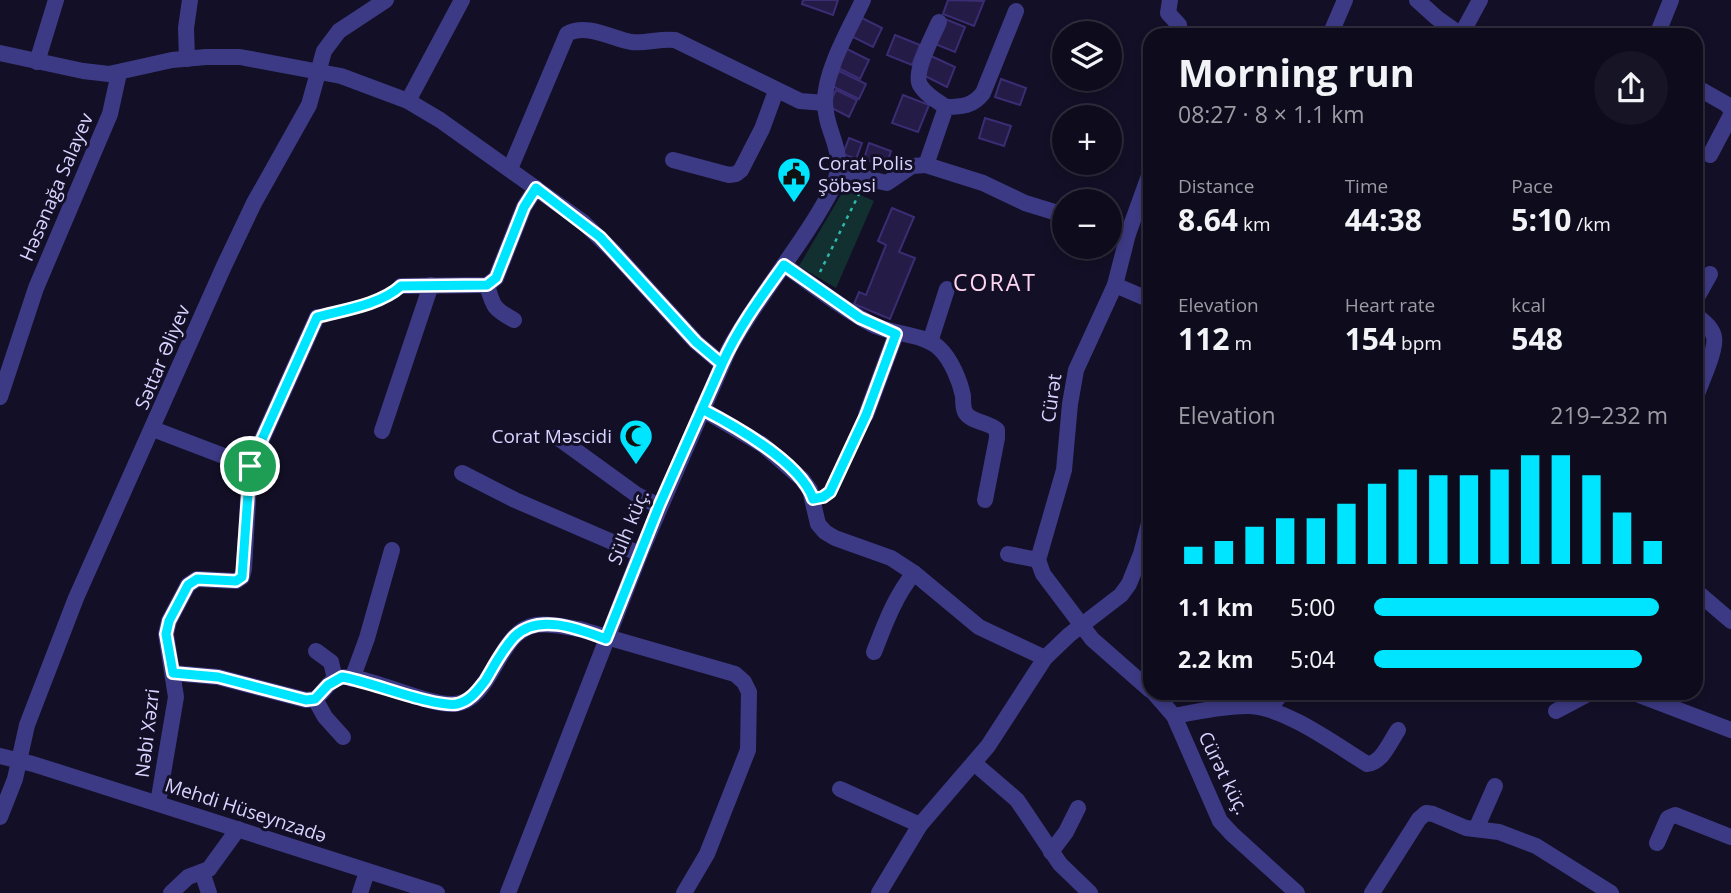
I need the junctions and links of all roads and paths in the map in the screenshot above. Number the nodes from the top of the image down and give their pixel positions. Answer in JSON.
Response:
{"nodes":[{"id":1,"x":56,"y":0,"type":"edge"},
{"id":2,"x":190,"y":0,"type":"edge"},
{"id":3,"x":386,"y":0,"type":"edge"},
{"id":4,"x":462,"y":0,"type":"edge"},
{"id":5,"x":863,"y":0,"type":"edge"},
{"id":6,"x":1170,"y":0,"type":"edge"},
{"id":7,"x":1345,"y":0,"type":"edge"},
{"id":8,"x":1417,"y":0,"type":"edge"},
{"id":9,"x":1480,"y":0,"type":"edge"},
{"id":10,"x":1671,"y":0,"type":"edge"},
{"id":11,"x":1016,"y":11,"type":"dead end"},
{"id":12,"x":939,"y":22,"type":"dead end"},
{"id":13,"x":1179,"y":28,"type":"edge"},
{"id":14,"x":1333,"y":28,"type":"edge"},
{"id":15,"x":1451,"y":28,"type":"edge"},
{"id":16,"x":1465,"y":28,"type":"edge"},
{"id":17,"x":1660,"y":28,"type":"edge"},
{"id":18,"x":0,"y":53,"type":"edge"},
{"id":19,"x":187,"y":59,"type":"junction"},
{"id":20,"x":37,"y":62,"type":"junction"},
{"id":21,"x":319,"y":70,"type":"junction"},
{"id":22,"x":118,"y":73,"type":"junction"},
{"id":23,"x":776,"y":91,"type":"junction"},
{"id":24,"x":1703,"y":91,"type":"edge"},
{"id":25,"x":408,"y":102,"type":"junction"},
{"id":26,"x":825,"y":103,"type":"junction"},
{"id":27,"x":946,"y":107,"type":"junction"},
{"id":28,"x":1731,"y":113,"type":"edge"},
{"id":29,"x":1710,"y":155,"type":"dead end"},
{"id":30,"x":673,"y":160,"type":"dead end"},
{"id":31,"x":926,"y":165,"type":"junction"},
{"id":32,"x":510,"y":169,"type":"junction"},
{"id":33,"x":839,"y":172,"type":"junction"},
{"id":34,"x":536,"y":188,"type":"junction"},
{"id":35,"x":1143,"y":192,"type":"edge"},
{"id":36,"x":859,"y":194,"type":"dead end"},
{"id":37,"x":1052,"y":211,"type":"edge"},
{"id":38,"x":1122,"y":232,"type":"edge"},
{"id":39,"x":1128,"y":234,"type":"junction"},
{"id":40,"x":784,"y":265,"type":"junction"},
{"id":41,"x":1710,"y":274,"type":"dead end"},
{"id":42,"x":818,"y":277,"type":"dead end"},
{"id":43,"x":431,"y":285,"type":"junction"},
{"id":44,"x":487,"y":285,"type":"junction"},
{"id":45,"x":1115,"y":285,"type":"junction"},
{"id":46,"x":401,"y":286,"type":"joint"},
{"id":47,"x":1703,"y":286,"type":"edge"},
{"id":48,"x":947,"y":289,"type":"dead end"},
{"id":49,"x":1143,"y":297,"type":"edge"},
{"id":50,"x":317,"y":317,"type":"joint"},
{"id":51,"x":514,"y":320,"type":"dead end"},
{"id":52,"x":1703,"y":321,"type":"edge"},
{"id":53,"x":896,"y":334,"type":"junction"},
{"id":54,"x":930,"y":342,"type":"junction"},
{"id":55,"x":722,"y":364,"type":"junction"},
{"id":56,"x":1703,"y":377,"type":"edge"},
{"id":57,"x":0,"y":397,"type":"edge"},
{"id":58,"x":702,"y":409,"type":"junction"},
{"id":59,"x":866,"y":415,"type":"joint"},
{"id":60,"x":153,"y":429,"type":"junction"},
{"id":61,"x":382,"y":430,"type":"dead end"},
{"id":62,"x":557,"y":437,"type":"dead end"},
{"id":63,"x":250,"y":466,"type":"junction"},
{"id":64,"x":462,"y":472,"type":"dead end"},
{"id":65,"x":813,"y":499,"type":"junction"},
{"id":66,"x":985,"y":500,"type":"dead end"},
{"id":67,"x":659,"y":506,"type":"junction"},
{"id":68,"x":1143,"y":546,"type":"edge"},
{"id":69,"x":392,"y":550,"type":"dead end"},
{"id":70,"x":640,"y":554,"type":"junction"},
{"id":71,"x":1008,"y":554,"type":"dead end"},
{"id":72,"x":1038,"y":560,"type":"junction"},
{"id":73,"x":914,"y":573,"type":"junction"},
{"id":74,"x":1703,"y":597,"type":"edge"},
{"id":75,"x":1731,"y":621,"type":"edge"},
{"id":76,"x":1082,"y":626,"type":"junction"},
{"id":77,"x":606,"y":639,"type":"junction"},
{"id":78,"x":316,"y":651,"type":"dead end"},
{"id":79,"x":874,"y":652,"type":"dead end"},
{"id":80,"x":1045,"y":658,"type":"junction"},
{"id":81,"x":173,"y":673,"type":"junction"},
{"id":82,"x":352,"y":678,"type":"junction"},
{"id":83,"x":335,"y":679,"type":"junction"},
{"id":84,"x":1143,"y":684,"type":"edge"},
{"id":85,"x":315,"y":699,"type":"junction"},
{"id":86,"x":1160,"y":700,"type":"edge"},
{"id":87,"x":1276,"y":700,"type":"edge"},
{"id":88,"x":1577,"y":700,"type":"edge"},
{"id":89,"x":1652,"y":700,"type":"edge"},
{"id":90,"x":1269,"y":709,"type":"junction"},
{"id":91,"x":1556,"y":711,"type":"dead end"},
{"id":92,"x":1174,"y":716,"type":"junction"},
{"id":93,"x":1398,"y":730,"type":"dead end"},
{"id":94,"x":1731,"y":730,"type":"edge"},
{"id":95,"x":343,"y":737,"type":"dead end"},
{"id":96,"x":0,"y":756,"type":"edge"},
{"id":97,"x":18,"y":760,"type":"junction"},
{"id":98,"x":974,"y":763,"type":"junction"},
{"id":99,"x":1495,"y":786,"type":"dead end"},
{"id":100,"x":840,"y":789,"type":"dead end"},
{"id":101,"x":158,"y":803,"type":"junction"},
{"id":102,"x":1078,"y":808,"type":"dead end"},
{"id":103,"x":0,"y":817,"type":"edge"},
{"id":104,"x":920,"y":825,"type":"junction"},
{"id":105,"x":237,"y":829,"type":"junction"},
{"id":106,"x":1476,"y":830,"type":"junction"},
{"id":107,"x":1731,"y":837,"type":"edge"},
{"id":108,"x":1657,"y":843,"type":"dead end"},
{"id":109,"x":1051,"y":852,"type":"junction"},
{"id":110,"x":202,"y":872,"type":"junction"},
{"id":111,"x":367,"y":872,"type":"junction"},
{"id":112,"x":171,"y":893,"type":"edge"},
{"id":113,"x":209,"y":893,"type":"edge"},
{"id":114,"x":360,"y":893,"type":"edge"},
{"id":115,"x":438,"y":893,"type":"edge"},
{"id":116,"x":508,"y":893,"type":"edge"},
{"id":117,"x":684,"y":893,"type":"edge"},
{"id":118,"x":879,"y":893,"type":"edge"},
{"id":119,"x":1090,"y":893,"type":"edge"},
{"id":120,"x":1297,"y":893,"type":"edge"},
{"id":121,"x":1372,"y":893,"type":"edge"},
{"id":122,"x":1611,"y":893,"type":"edge"}],
"edges":[{"from":1,"to":20,"type":"street"},
{"from":2,"to":19,"type":"street"},
{"from":3,"to":21,"type":"street","name":"Səttar Əliyev"},
{"from":4,"to":25,"type":"street"},
{"from":5,"to":26,"type":"street"},
{"from":6,"to":13,"type":"street"},
{"from":7,"to":14,"type":"street"},
{"from":8,"to":15,"type":"street"},
{"from":9,"to":16,"type":"street"},
{"from":10,"to":17,"type":"street"},
{"from":11,"to":27,"type":"street"},
{"from":12,"to":27,"type":"street"},
{"from":18,"to":20,"type":"street"},
{"from":19,"to":21,"type":"street"},
{"from":19,"to":22,"type":"street"},
{"from":20,"to":22,"type":"street"},
{"from":21,"to":25,"type":"street"},
{"from":21,"to":60,"type":"street","name":"Səttar Əliyev"},
{"from":22,"to":57,"type":"street","name":"Həsənağa Salayev"},
{"from":23,"to":26,"type":"street"},
{"from":23,"to":30,"type":"street"},
{"from":23,"to":32,"type":"street"},
{"from":24,"to":28,"type":"street"},
{"from":25,"to":32,"type":"street"},
{"from":26,"to":33,"type":"street"},
{"from":27,"to":31,"type":"street"},
{"from":28,"to":29,"type":"street"},
{"from":31,"to":33,"type":"street"},
{"from":31,"to":37,"type":"street"},
{"from":32,"to":34,"type":"street"},
{"from":33,"to":40,"type":"street","name":"Sülh küç."},
{"from":34,"to":44,"type":"street"},
{"from":34,"to":55,"type":"street"},
{"from":35,"to":39,"type":"street","name":"Cürət"},
{"from":36,"to":42,"type":"path"},
{"from":38,"to":39,"type":"street"},
{"from":39,"to":45,"type":"street","name":"Cürət"},
{"from":40,"to":53,"type":"street"},
{"from":40,"to":55,"type":"street","name":"Sülh küç."},
{"from":41,"to":47,"type":"street"},
{"from":43,"to":44,"type":"street"},
{"from":43,"to":46,"type":"street"},
{"from":43,"to":61,"type":"street"},
{"from":44,"to":51,"type":"street"},
{"from":45,"to":49,"type":"street"},
{"from":45,"to":72,"type":"street","name":"Cürət"},
{"from":46,"to":50,"type":"path"},
{"from":48,"to":54,"type":"street"},
{"from":50,"to":63,"type":"street","name":"Nəbi Xəzri"},
{"from":52,"to":56,"type":"street"},
{"from":53,"to":54,"type":"street"},
{"from":53,"to":59,"type":"street"},
{"from":54,"to":66,"type":"street"},
{"from":55,"to":58,"type":"street","name":"Sülh küç."},
{"from":58,"to":65,"type":"street"},
{"from":58,"to":67,"type":"street","name":"Sülh küç."},
{"from":59,"to":65,"type":"path"},
{"from":60,"to":63,"type":"street"},
{"from":60,"to":97,"type":"street","name":"Səttar Əliyev"},
{"from":62,"to":67,"type":"street"},
{"from":63,"to":81,"type":"street","name":"Nəbi Xəzri"},
{"from":64,"to":70,"type":"street"},
{"from":65,"to":73,"type":"street"},
{"from":67,"to":70,"type":"street","name":"Sülh küç."},
{"from":68,"to":76,"type":"street"},
{"from":69,"to":82,"type":"street"},
{"from":70,"to":77,"type":"street","name":"Sülh küç."},
{"from":71,"to":72,"type":"street"},
{"from":72,"to":76,"type":"street"},
{"from":73,"to":79,"type":"street"},
{"from":73,"to":80,"type":"street"},
{"from":74,"to":75,"type":"street"},
{"from":76,"to":80,"type":"street"},
{"from":76,"to":84,"type":"street","name":"Cürət küç."},
{"from":77,"to":82,"type":"street"},
{"from":77,"to":116,"type":"street","name":"Sülh küç."},
{"from":77,"to":117,"type":"street"},
{"from":78,"to":83,"type":"street"},
{"from":80,"to":98,"type":"street"},
{"from":81,"to":85,"type":"street"},
{"from":81,"to":101,"type":"street","name":"Nəbi Xəzri"},
{"from":82,"to":83,"type":"street"},
{"from":83,"to":85,"type":"street"},
{"from":85,"to":95,"type":"street"},
{"from":86,"to":92,"type":"street","name":"Cürət küç."},
{"from":87,"to":90,"type":"street"},
{"from":88,"to":91,"type":"street"},
{"from":89,"to":94,"type":"street"},
{"from":90,"to":92,"type":"street"},
{"from":90,"to":93,"type":"street"},
{"from":92,"to":120,"type":"street","name":"Cürət küç."},
{"from":96,"to":97,"type":"street","name":"Mehdi Hüseynzadə"},
{"from":97,"to":101,"type":"street","name":"Mehdi Hüseynzadə"},
{"from":97,"to":103,"type":"street","name":"Səttar Əliyev"},
{"from":98,"to":104,"type":"street"},
{"from":98,"to":109,"type":"street"},
{"from":99,"to":106,"type":"street"},
{"from":100,"to":104,"type":"street"},
{"from":101,"to":105,"type":"street","name":"Mehdi Hüseynzadə"},
{"from":102,"to":109,"type":"street"},
{"from":104,"to":118,"type":"street"},
{"from":105,"to":110,"type":"street"},
{"from":105,"to":111,"type":"street","name":"Mehdi Hüseynzadə"},
{"from":106,"to":121,"type":"street"},
{"from":106,"to":122,"type":"street"},
{"from":107,"to":108,"type":"street"},
{"from":109,"to":119,"type":"street"},
{"from":110,"to":112,"type":"street"},
{"from":110,"to":113,"type":"street"},
{"from":111,"to":114,"type":"street"},
{"from":111,"to":115,"type":"street","name":"Mehdi Hüseynzadə"}]}
